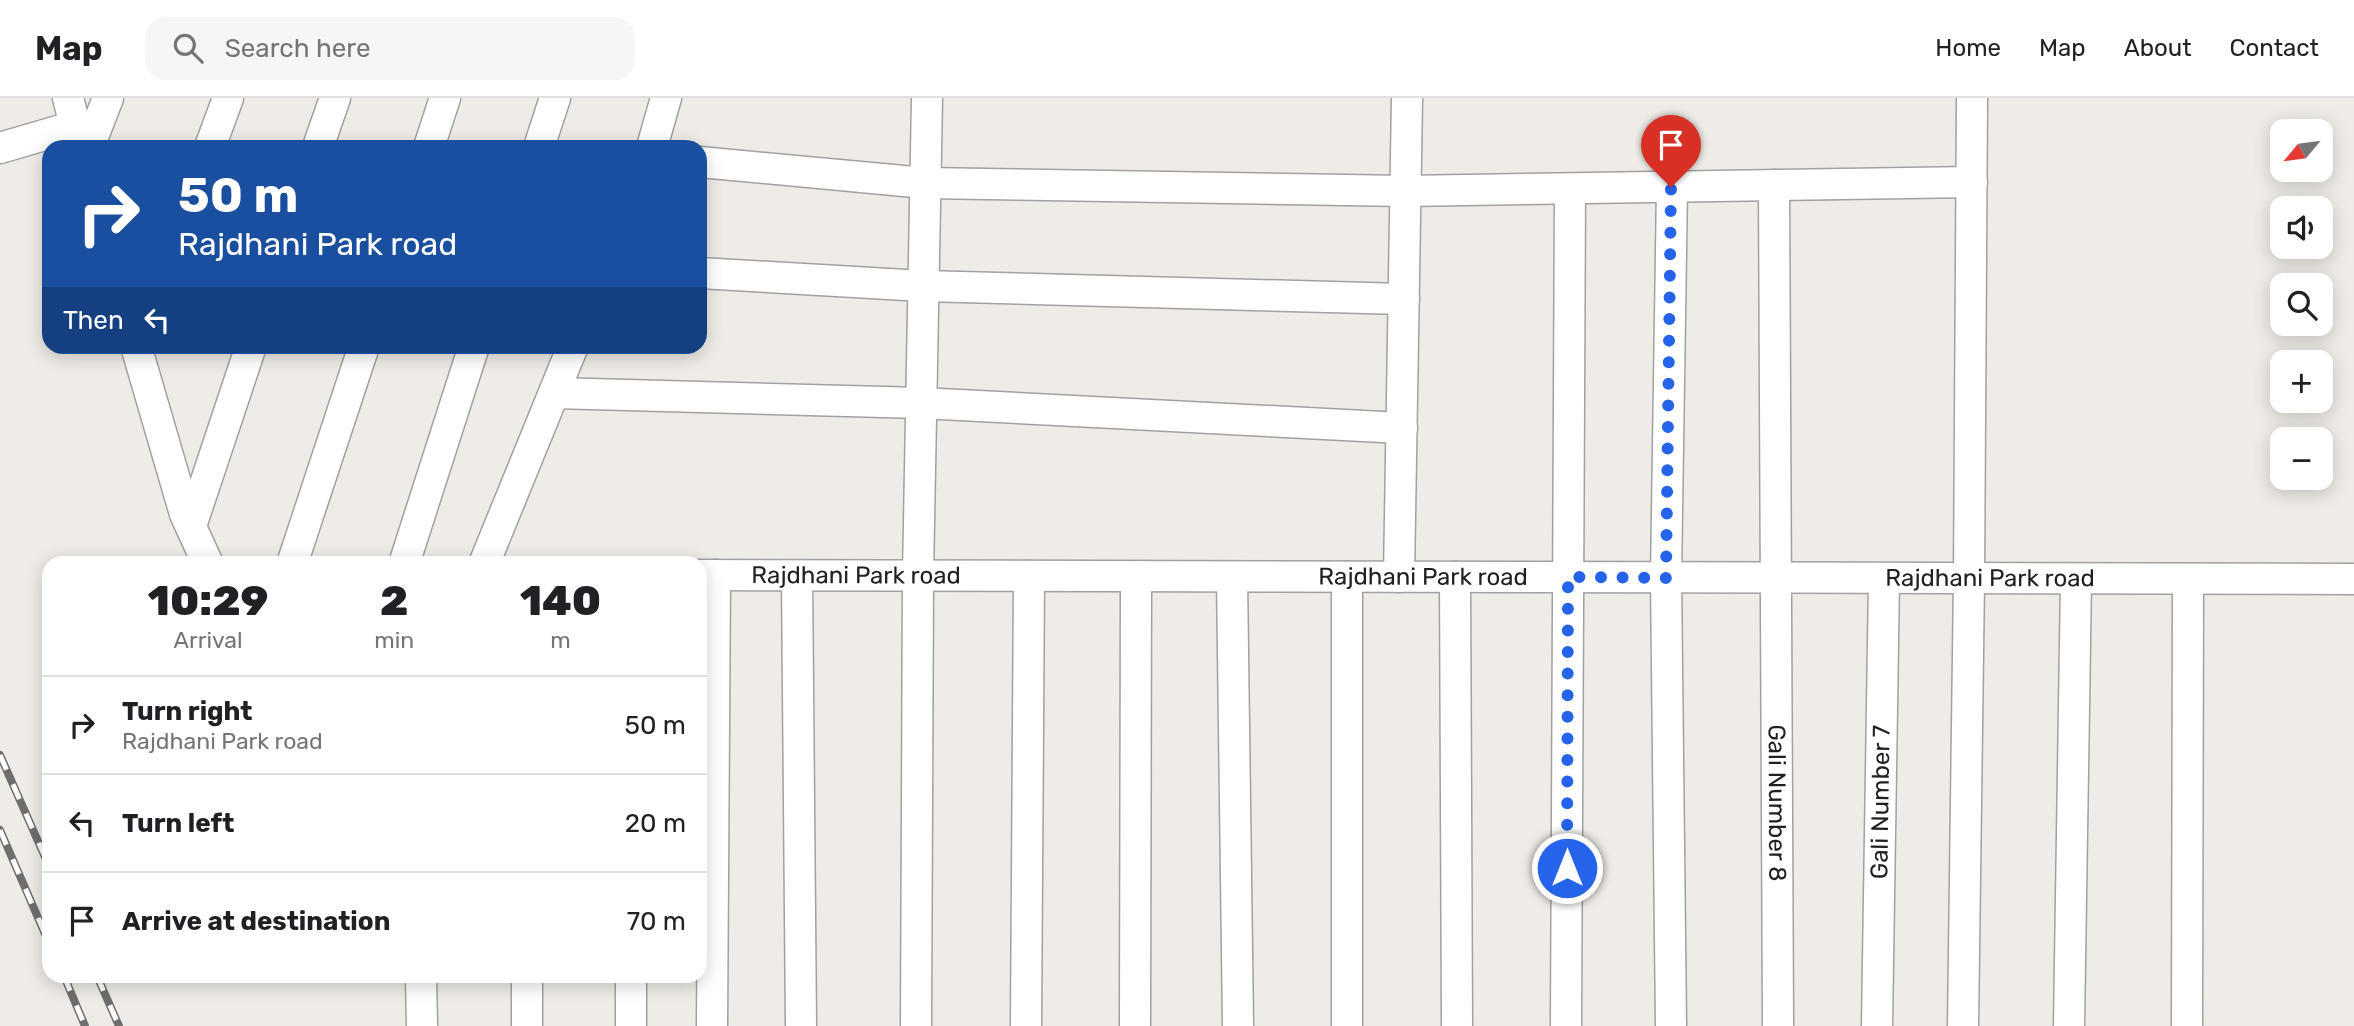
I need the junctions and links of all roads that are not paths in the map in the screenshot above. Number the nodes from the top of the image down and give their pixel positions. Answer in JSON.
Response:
{"nodes":[{"id":1,"x":108,"y":98,"type":"edge"},
{"id":2,"x":228,"y":98,"type":"edge"},
{"id":3,"x":335,"y":98,"type":"edge"},
{"id":4,"x":445,"y":98,"type":"edge"},
{"id":5,"x":555,"y":98,"type":"edge"},
{"id":6,"x":666,"y":98,"type":"edge"},
{"id":7,"x":927,"y":98,"type":"edge"},
{"id":8,"x":1407,"y":98,"type":"edge"},
{"id":9,"x":1972,"y":98,"type":"edge"},
{"id":10,"x":78,"y":129,"type":"edge"},
{"id":11,"x":213,"y":140,"type":"edge"},
{"id":12,"x":320,"y":140,"type":"edge"},
{"id":13,"x":431,"y":140,"type":"edge"},
{"id":14,"x":541,"y":140,"type":"edge"},
{"id":15,"x":654,"y":140,"type":"edge"},
{"id":16,"x":0,"y":148,"type":"edge"},
{"id":17,"x":707,"y":163,"type":"edge"},
{"id":18,"x":1972,"y":182,"type":"junction"},
{"id":19,"x":925,"y":183,"type":"junction"},
{"id":20,"x":1774,"y":185,"type":"junction"},
{"id":21,"x":1671,"y":187,"type":"junction"},
{"id":22,"x":1570,"y":188,"type":"junction"},
{"id":23,"x":1405,"y":191,"type":"junction"},
{"id":24,"x":707,"y":273,"type":"edge"},
{"id":25,"x":923,"y":285,"type":"junction"},
{"id":26,"x":1404,"y":299,"type":"junction"},
{"id":27,"x":139,"y":354,"type":"edge"},
{"id":28,"x":248,"y":354,"type":"edge"},
{"id":29,"x":360,"y":354,"type":"edge"},
{"id":30,"x":471,"y":354,"type":"edge"},
{"id":31,"x":570,"y":354,"type":"edge"},
{"id":32,"x":554,"y":393,"type":"junction"},
{"id":33,"x":921,"y":403,"type":"junction"},
{"id":34,"x":1402,"y":428,"type":"junction"},
{"id":35,"x":191,"y":526,"type":"junction"},
{"id":36,"x":204,"y":556,"type":"edge"},
{"id":37,"x":295,"y":556,"type":"edge"},
{"id":38,"x":407,"y":556,"type":"edge"},
{"id":39,"x":487,"y":556,"type":"edge"},
{"id":40,"x":708,"y":575,"type":"edge"},
{"id":41,"x":797,"y":576,"type":"junction"},
{"id":42,"x":918,"y":576,"type":"junction"},
{"id":43,"x":1029,"y":576,"type":"junction"},
{"id":44,"x":1136,"y":577,"type":"junction"},
{"id":45,"x":1232,"y":577,"type":"junction"},
{"id":46,"x":1346,"y":577,"type":"junction"},
{"id":47,"x":1399,"y":577,"type":"junction"},
{"id":48,"x":1455,"y":577,"type":"junction"},
{"id":49,"x":1568,"y":577,"type":"junction"},
{"id":50,"x":1666,"y":578,"type":"junction"},
{"id":51,"x":1775,"y":578,"type":"junction"},
{"id":52,"x":1884,"y":579,"type":"junction"},
{"id":53,"x":1969,"y":579,"type":"junction"},
{"id":54,"x":2076,"y":579,"type":"junction"},
{"id":55,"x":2188,"y":579,"type":"junction"},
{"id":56,"x":2354,"y":579,"type":"edge"},
{"id":57,"x":421,"y":983,"type":"edge"},
{"id":58,"x":527,"y":983,"type":"edge"},
{"id":59,"x":631,"y":983,"type":"edge"},
{"id":60,"x":422,"y":1026,"type":"edge"},
{"id":61,"x":527,"y":1026,"type":"edge"},
{"id":62,"x":631,"y":1026,"type":"edge"},
{"id":63,"x":712,"y":1026,"type":"edge"},
{"id":64,"x":801,"y":1026,"type":"edge"},
{"id":65,"x":916,"y":1026,"type":"edge"},
{"id":66,"x":1026,"y":1026,"type":"edge"},
{"id":67,"x":1135,"y":1026,"type":"edge"},
{"id":68,"x":1238,"y":1026,"type":"edge"},
{"id":69,"x":1347,"y":1026,"type":"edge"},
{"id":70,"x":1457,"y":1026,"type":"edge"},
{"id":71,"x":1566,"y":1026,"type":"edge"},
{"id":72,"x":1671,"y":1026,"type":"edge"},
{"id":73,"x":1778,"y":1026,"type":"edge"},
{"id":74,"x":1877,"y":1026,"type":"edge"},
{"id":75,"x":1963,"y":1026,"type":"edge"},
{"id":76,"x":2068,"y":1026,"type":"edge"},
{"id":77,"x":2187,"y":1026,"type":"edge"}],
"edges":[{"from":1,"to":10,"type":"street"},
{"from":2,"to":11,"type":"street"},
{"from":3,"to":12,"type":"street"},
{"from":4,"to":13,"type":"street"},
{"from":5,"to":14,"type":"street"},
{"from":6,"to":15,"type":"street"},
{"from":7,"to":19,"type":"street"},
{"from":8,"to":23,"type":"street"},
{"from":9,"to":18,"type":"street"},
{"from":10,"to":16,"type":"street"},
{"from":17,"to":19,"type":"street"},
{"from":18,"to":20,"type":"street"},
{"from":18,"to":53,"type":"street"},
{"from":19,"to":23,"type":"street"},
{"from":19,"to":25,"type":"street"},
{"from":20,"to":21,"type":"street"},
{"from":20,"to":51,"type":"street","name":"Gali Number 8"},
{"from":21,"to":22,"type":"street"},
{"from":21,"to":50,"type":"street"},
{"from":22,"to":23,"type":"street"},
{"from":22,"to":49,"type":"street"},
{"from":23,"to":26,"type":"street"},
{"from":24,"to":25,"type":"street"},
{"from":25,"to":26,"type":"street"},
{"from":25,"to":33,"type":"street"},
{"from":26,"to":34,"type":"street"},
{"from":27,"to":35,"type":"street"},
{"from":28,"to":35,"type":"street"},
{"from":29,"to":37,"type":"street"},
{"from":30,"to":38,"type":"street"},
{"from":31,"to":32,"type":"street"},
{"from":32,"to":33,"type":"street"},
{"from":32,"to":39,"type":"street"},
{"from":33,"to":34,"type":"street"},
{"from":33,"to":42,"type":"street"},
{"from":34,"to":47,"type":"street"},
{"from":35,"to":36,"type":"street"},
{"from":40,"to":41,"type":"street","name":"Rajdhani Park road"},
{"from":40,"to":63,"type":"street"},
{"from":41,"to":42,"type":"street","name":"Rajdhani Park road"},
{"from":41,"to":64,"type":"street"},
{"from":42,"to":43,"type":"street","name":"Rajdhani Park road"},
{"from":42,"to":65,"type":"street"},
{"from":43,"to":44,"type":"street","name":"Rajdhani Park road"},
{"from":43,"to":66,"type":"street"},
{"from":44,"to":45,"type":"street","name":"Rajdhani Park road"},
{"from":44,"to":67,"type":"street"},
{"from":45,"to":46,"type":"street","name":"Rajdhani Park road"},
{"from":45,"to":68,"type":"street"},
{"from":46,"to":47,"type":"street","name":"Rajdhani Park road"},
{"from":46,"to":69,"type":"street"},
{"from":47,"to":48,"type":"street","name":"Rajdhani Park road"},
{"from":48,"to":49,"type":"street","name":"Rajdhani Park road"},
{"from":48,"to":70,"type":"street"},
{"from":49,"to":50,"type":"street","name":"Rajdhani Park road"},
{"from":49,"to":71,"type":"street"},
{"from":50,"to":51,"type":"street","name":"Rajdhani Park road"},
{"from":50,"to":72,"type":"street"},
{"from":51,"to":52,"type":"street","name":"Rajdhani Park road"},
{"from":51,"to":73,"type":"street","name":"Gali Number 8"},
{"from":52,"to":53,"type":"street","name":"Rajdhani Park road"},
{"from":52,"to":74,"type":"street","name":"Gali Number 7"},
{"from":53,"to":54,"type":"street","name":"Rajdhani Park road"},
{"from":53,"to":75,"type":"street"},
{"from":54,"to":55,"type":"street","name":"Rajdhani Park road"},
{"from":54,"to":76,"type":"street"},
{"from":55,"to":56,"type":"street","name":"Rajdhani Park road"},
{"from":55,"to":77,"type":"street"},
{"from":57,"to":60,"type":"street"},
{"from":58,"to":61,"type":"street"},
{"from":59,"to":62,"type":"street"}]}
